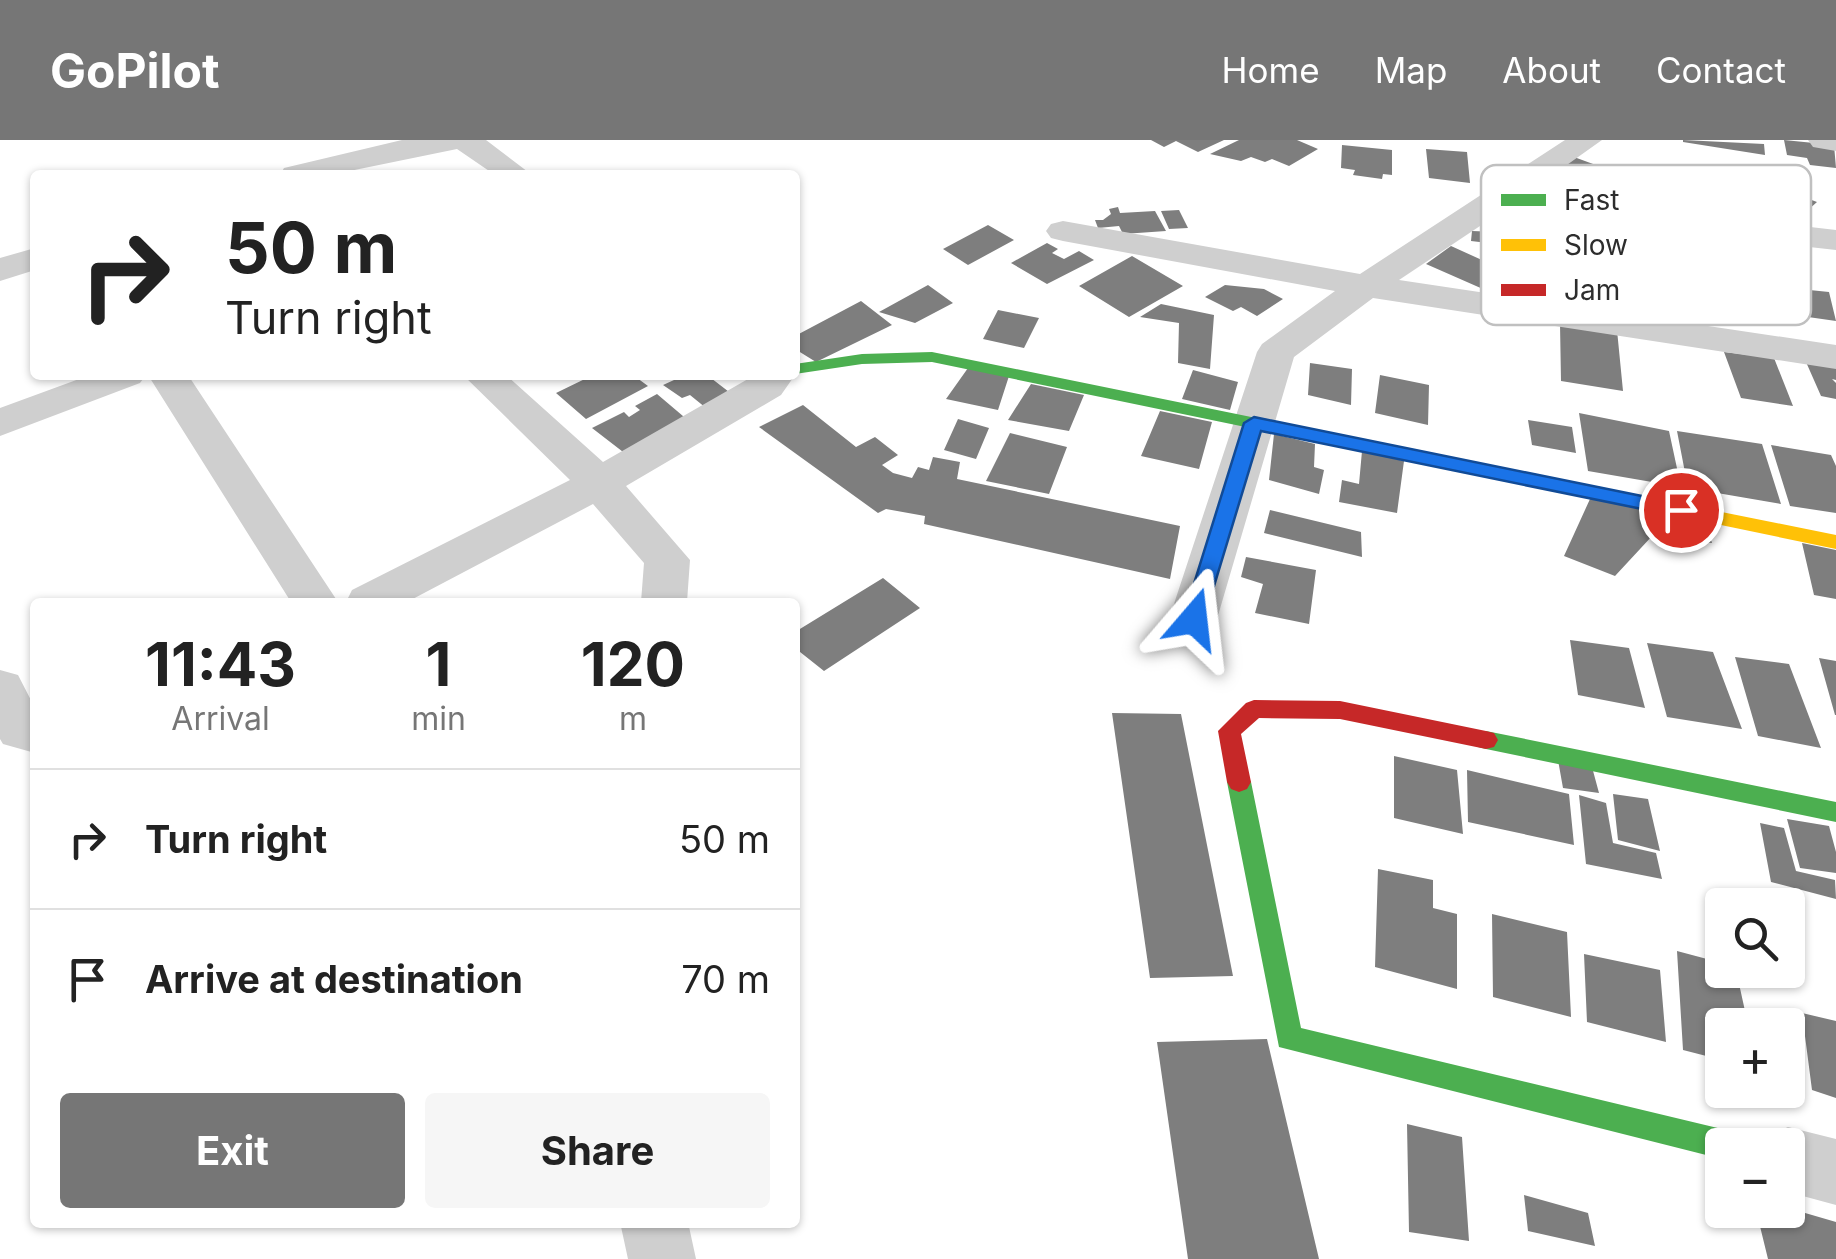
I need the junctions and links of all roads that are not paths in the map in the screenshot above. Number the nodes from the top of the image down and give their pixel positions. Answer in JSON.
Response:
{"nodes":[{"id":1,"x":452,"y":140,"type":"edge"},
{"id":2,"x":465,"y":140,"type":"edge"},
{"id":3,"x":1586,"y":140,"type":"edge"},
{"id":4,"x":1824,"y":140,"type":"edge"},
{"id":5,"x":1836,"y":142,"type":"edge"},
{"id":6,"x":1548,"y":165,"type":"edge"},
{"id":7,"x":313,"y":170,"type":"edge"},
{"id":8,"x":509,"y":170,"type":"edge"},
{"id":9,"x":1481,"y":210,"type":"edge"},
{"id":10,"x":1063,"y":231,"type":"dead end"},
{"id":11,"x":1811,"y":237,"type":"edge"},
{"id":12,"x":1836,"y":240,"type":"edge"},
{"id":13,"x":30,"y":261,"type":"edge"},
{"id":14,"x":0,"y":270,"type":"edge"},
{"id":15,"x":1366,"y":286,"type":"junction"},
{"id":16,"x":1481,"y":303,"type":"edge"},
{"id":17,"x":1624,"y":325,"type":"edge"},
{"id":18,"x":1836,"y":357,"type":"edge"},
{"id":19,"x":800,"y":368,"type":"edge"},
{"id":20,"x":113,"y":380,"type":"edge"},
{"id":21,"x":171,"y":380,"type":"edge"},
{"id":22,"x":488,"y":380,"type":"edge"},
{"id":23,"x":771,"y":380,"type":"edge"},
{"id":24,"x":1254,"y":423,"type":"junction"},
{"id":25,"x":0,"y":424,"type":"edge"},
{"id":26,"x":599,"y":484,"type":"junction"},
{"id":27,"x":1836,"y":542,"type":"edge"},
{"id":28,"x":312,"y":598,"type":"edge"},
{"id":29,"x":377,"y":598,"type":"edge"},
{"id":30,"x":664,"y":598,"type":"edge"},
{"id":31,"x":1194,"y":619,"type":"dead end"},
{"id":32,"x":0,"y":689,"type":"edge"},
{"id":33,"x":30,"y":731,"type":"edge"},
{"id":34,"x":1836,"y":812,"type":"edge"},
{"id":35,"x":1705,"y":1140,"type":"edge"},
{"id":36,"x":1805,"y":1164,"type":"edge"},
{"id":37,"x":1836,"y":1172,"type":"edge"},
{"id":38,"x":655,"y":1228,"type":"edge"},
{"id":39,"x":662,"y":1259,"type":"edge"}],
"edges":[{"from":1,"to":7,"type":"street"},
{"from":2,"to":8,"type":"street"},
{"from":3,"to":6,"type":"street"},
{"from":4,"to":5,"type":"street"},
{"from":9,"to":15,"type":"street"},
{"from":10,"to":15,"type":"street"},
{"from":11,"to":12,"type":"street"},
{"from":13,"to":14,"type":"street"},
{"from":15,"to":16,"type":"street"},
{"from":15,"to":24,"type":"street"},
{"from":17,"to":18,"type":"street"},
{"from":19,"to":24,"type":"street"},
{"from":20,"to":25,"type":"street"},
{"from":21,"to":28,"type":"street"},
{"from":22,"to":26,"type":"street"},
{"from":23,"to":26,"type":"street"},
{"from":24,"to":27,"type":"street"},
{"from":24,"to":31,"type":"street"},
{"from":26,"to":29,"type":"street"},
{"from":26,"to":30,"type":"street"},
{"from":32,"to":33,"type":"street"},
{"from":34,"to":35,"type":"street"},
{"from":36,"to":37,"type":"street"},
{"from":38,"to":39,"type":"street"}]}
